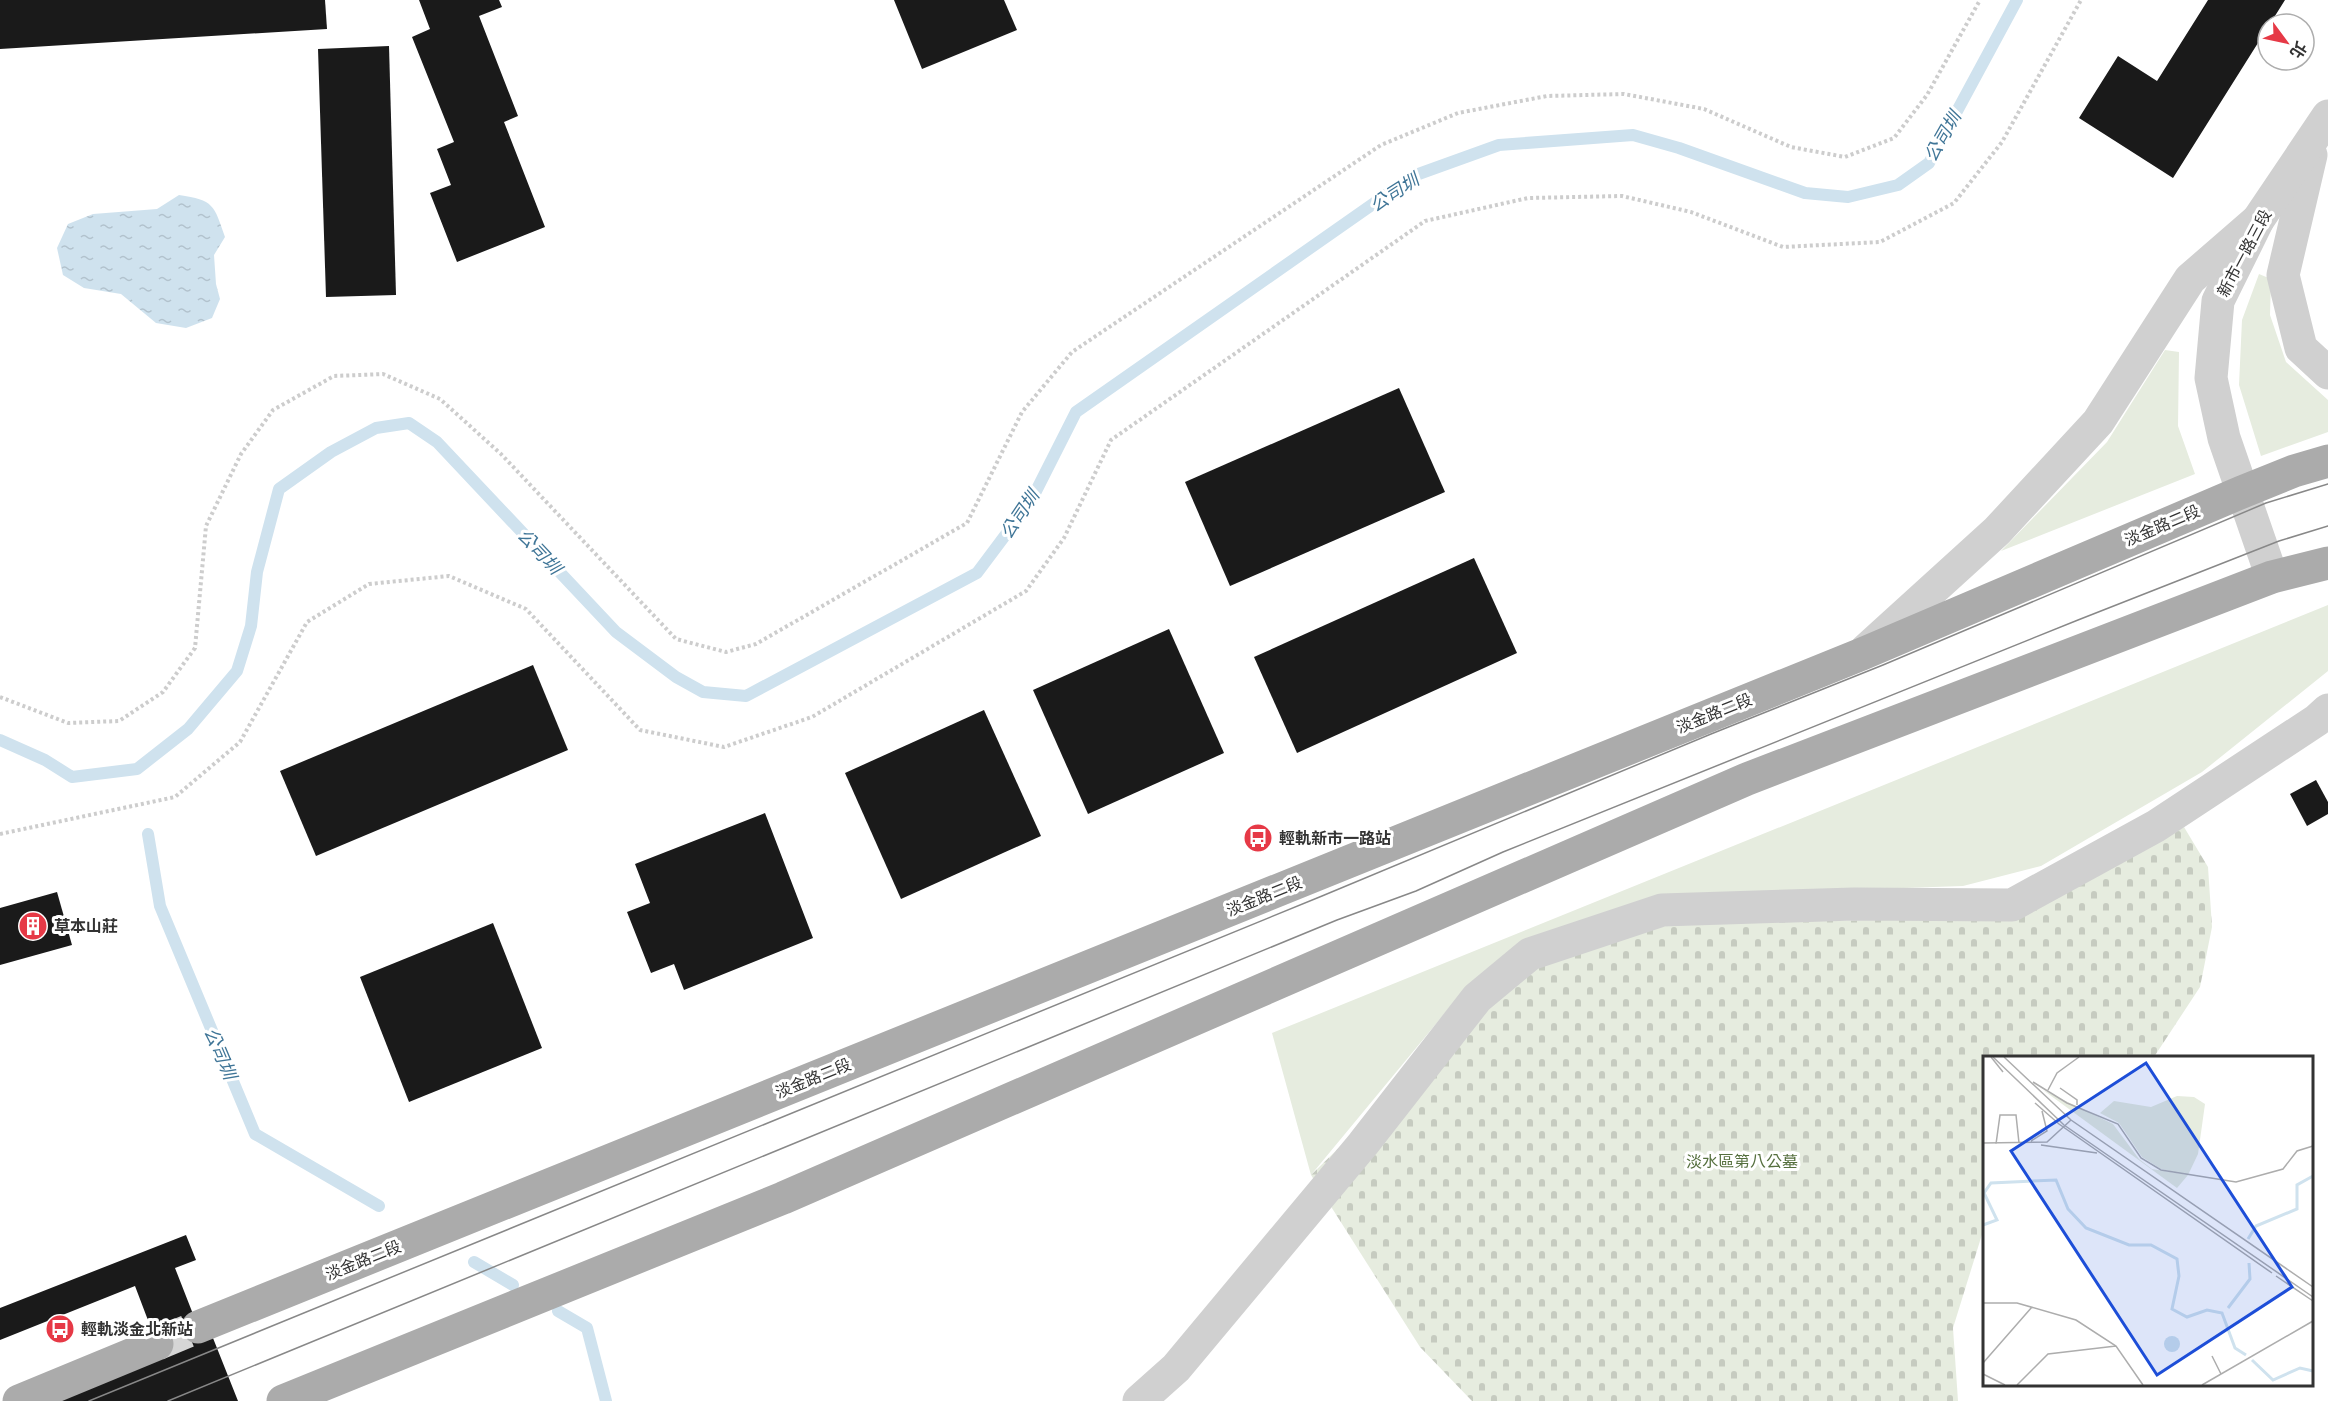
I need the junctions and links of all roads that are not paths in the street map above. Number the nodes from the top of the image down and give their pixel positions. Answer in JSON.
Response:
{"nodes":[{"id":1,"x":2322,"y":124,"type":"edge"},
{"id":2,"x":2258,"y":220,"type":"junction"},
{"id":3,"x":2328,"y":373,"type":"edge"},
{"id":4,"x":2328,"y":461,"type":"edge"},
{"id":5,"x":2242,"y":492,"type":"junction"},
{"id":6,"x":2328,"y":563,"type":"edge"},
{"id":7,"x":2272,"y":578,"type":"junction"},
{"id":8,"x":1862,"y":654,"type":"junction"},
{"id":9,"x":2328,"y":710,"type":"edge"},
{"id":10,"x":198,"y":1327,"type":"tunnel mouth"},
{"id":11,"x":157,"y":1344,"type":"tunnel mouth"},
{"id":12,"x":19,"y":1401,"type":"edge"},
{"id":13,"x":283,"y":1401,"type":"edge"},
{"id":14,"x":1138,"y":1401,"type":"edge"}],
"edges":[{"from":1,"to":2,"type":"street","name":"新市一路三段"},
{"from":1,"to":3,"type":"street"},
{"from":2,"to":5,"type":"street","name":"新市一路三段"},
{"from":2,"to":8,"type":"street"},
{"from":4,"to":5,"type":"main road","name":"淡金路二段"},
{"from":5,"to":7,"type":"street","name":"新市一路三段"},
{"from":5,"to":8,"type":"main road","name":"淡金路二段"},
{"from":6,"to":7,"type":"main road"},
{"from":7,"to":13,"type":"main road"},
{"from":8,"to":10,"type":"main road","name":"淡金路二段"},
{"from":9,"to":14,"type":"street"},
{"from":11,"to":12,"type":"main road"}]}
